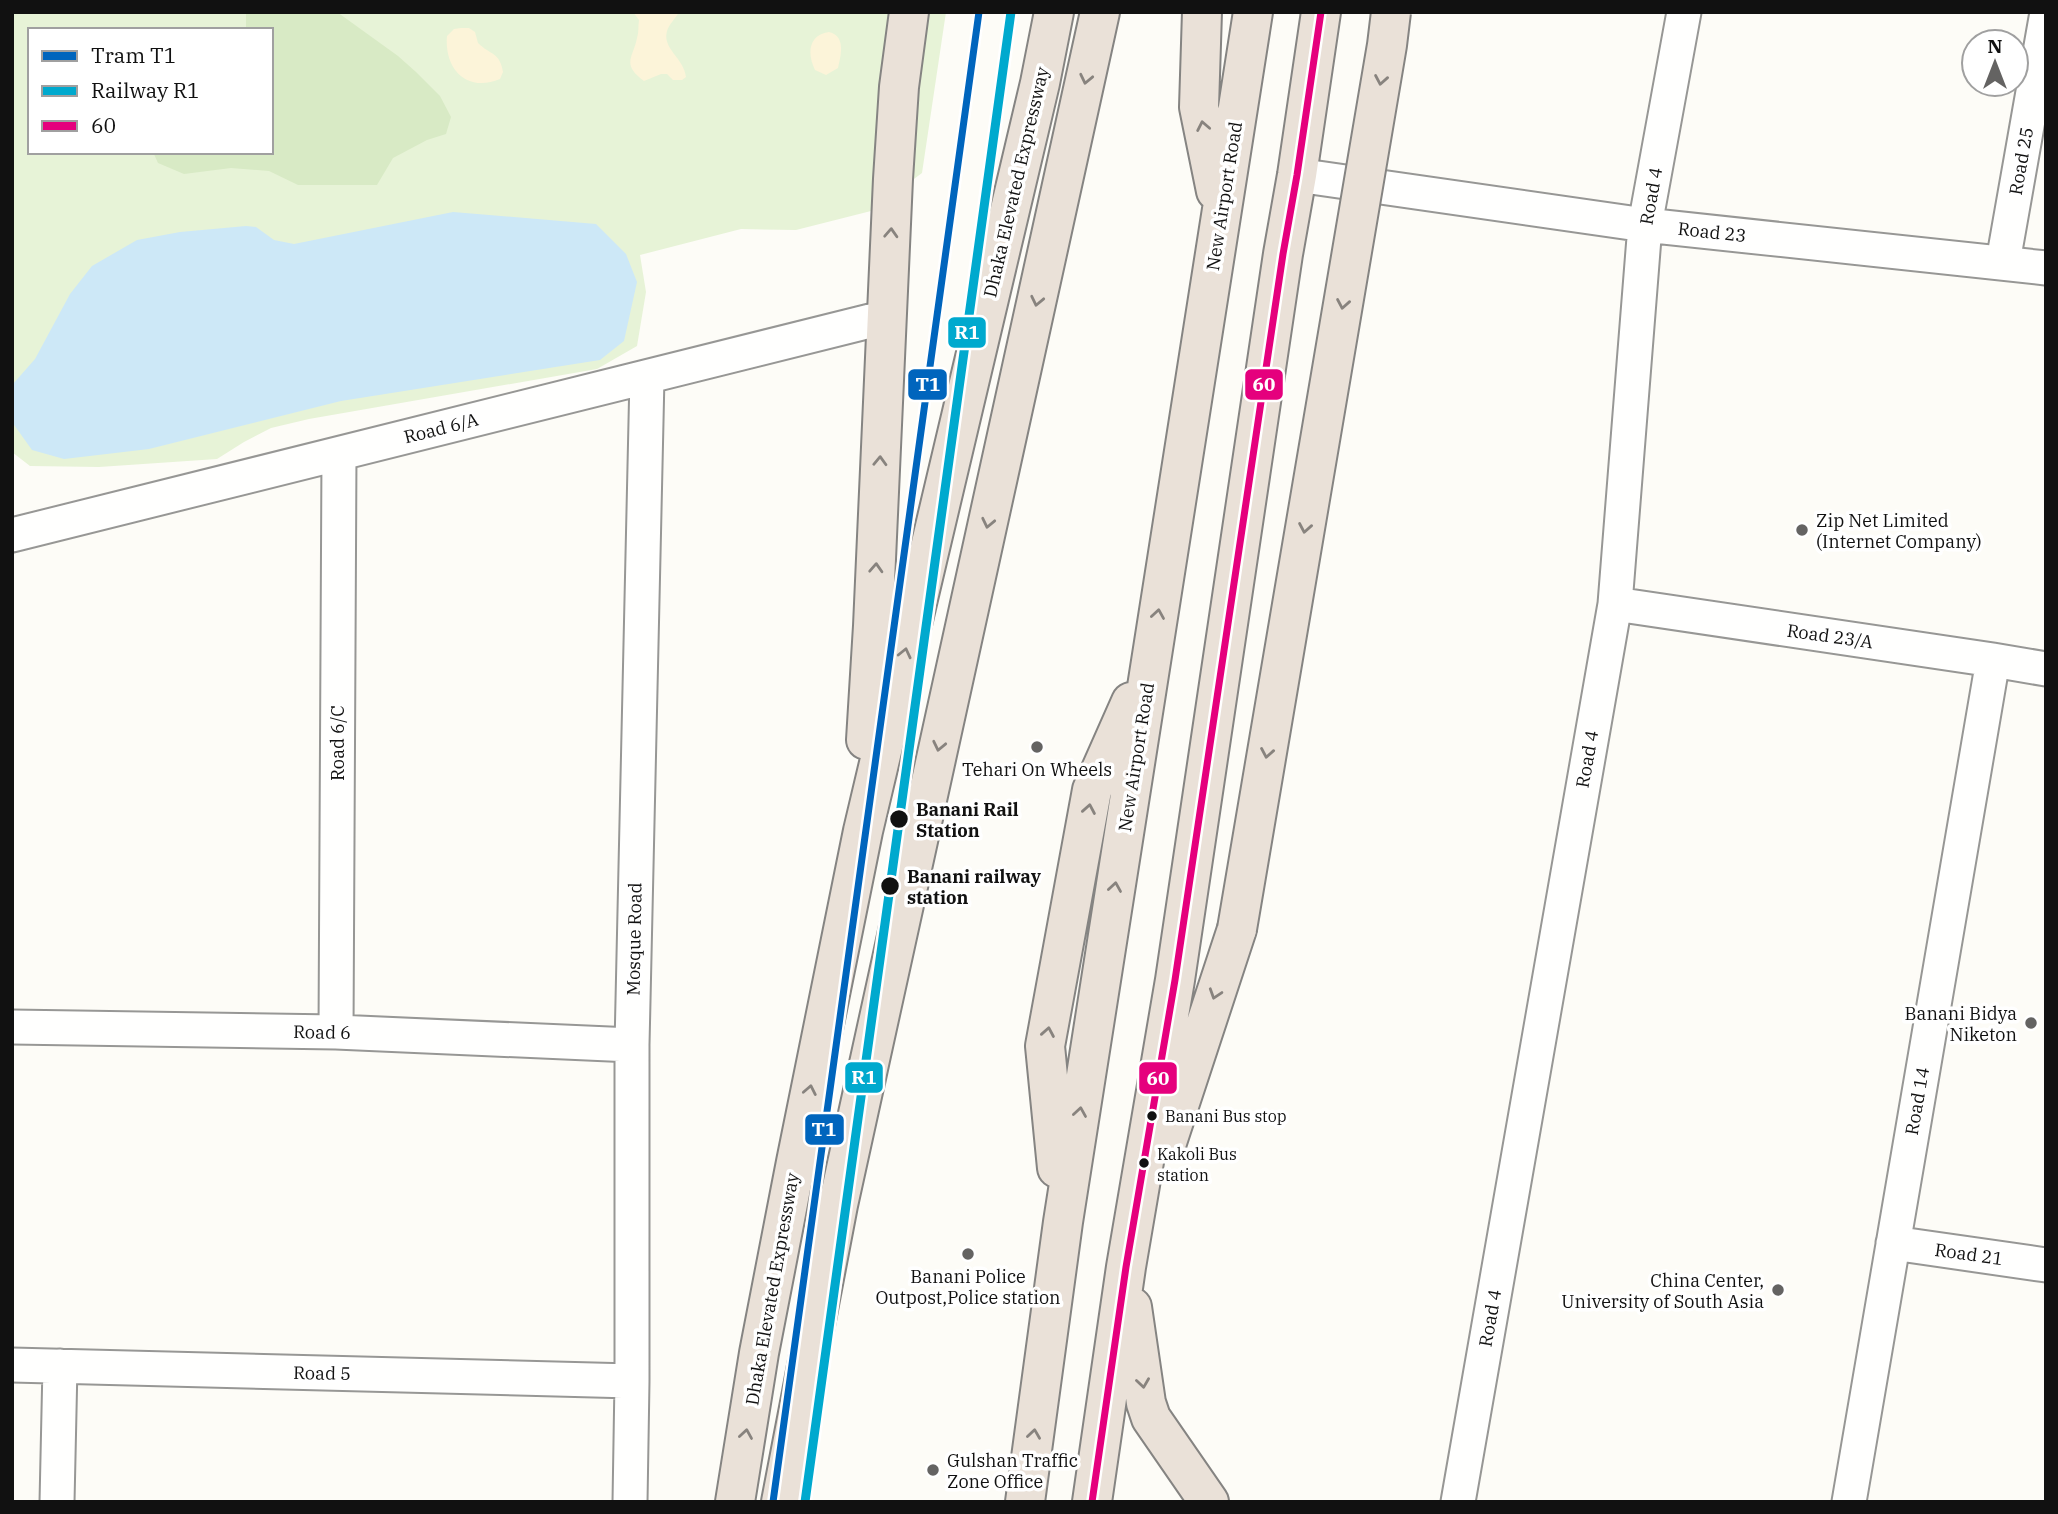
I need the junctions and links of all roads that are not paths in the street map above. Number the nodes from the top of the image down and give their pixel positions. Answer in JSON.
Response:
{"nodes":[{"id":1,"x":909,"y":12,"type":"edge"},
{"id":2,"x":1054,"y":12,"type":"edge"},
{"id":3,"x":1100,"y":12,"type":"edge"},
{"id":4,"x":1202,"y":12,"type":"edge"},
{"id":5,"x":1253,"y":12,"type":"edge"},
{"id":6,"x":1321,"y":12,"type":"edge"},
{"id":7,"x":1391,"y":12,"type":"edge"},
{"id":8,"x":1684,"y":12,"type":"edge"},
{"id":9,"x":2046,"y":18,"type":"edge"},
{"id":10,"x":1297,"y":175,"type":"junction"},
{"id":11,"x":1221,"y":217,"type":"junction"},
{"id":12,"x":1645,"y":225,"type":"junction"},
{"id":13,"x":2003,"y":262,"type":"junction"},
{"id":14,"x":2046,"y":268,"type":"edge"},
{"id":15,"x":870,"y":321,"type":"dead end"},
{"id":16,"x":647,"y":377,"type":"junction"},
{"id":17,"x":339,"y":454,"type":"junction"},
{"id":18,"x":12,"y":536,"type":"edge"},
{"id":19,"x":1615,"y":604,"type":"junction"},
{"id":20,"x":1993,"y":660,"type":"junction"},
{"id":21,"x":2046,"y":669,"type":"edge"},
{"id":22,"x":863,"y":831,"type":"junction"},
{"id":23,"x":12,"y":1027,"type":"edge"},
{"id":24,"x":336,"y":1032,"type":"junction"},
{"id":25,"x":632,"y":1045,"type":"junction"},
{"id":26,"x":1893,"y":1243,"type":"junction"},
{"id":27,"x":2046,"y":1265,"type":"edge"},
{"id":28,"x":1126,"y":1267,"type":"junction"},
{"id":29,"x":12,"y":1365,"type":"edge"},
{"id":30,"x":60,"y":1366,"type":"junction"},
{"id":31,"x":632,"y":1381,"type":"junction"},
{"id":32,"x":57,"y":1502,"type":"edge"},
{"id":33,"x":630,"y":1502,"type":"edge"},
{"id":34,"x":735,"y":1502,"type":"edge"},
{"id":35,"x":781,"y":1502,"type":"edge"},
{"id":36,"x":1025,"y":1502,"type":"edge"},
{"id":37,"x":1092,"y":1502,"type":"edge"},
{"id":38,"x":1209,"y":1502,"type":"edge"},
{"id":39,"x":1458,"y":1502,"type":"edge"},
{"id":40,"x":1849,"y":1502,"type":"edge"}],
"edges":[{"from":22,"to":1,"type":"highway","one_way":true},
{"from":22,"to":2,"type":"highway","name":"Dhaka Elevated Expressway","one_way":true},
{"from":3,"to":35,"type":"highway","one_way":true},
{"from":11,"to":4,"type":"highway","one_way":true},
{"from":5,"to":11,"type":"highway","name":"New Airport Road"},
{"from":6,"to":10,"type":"highway"},
{"from":7,"to":28,"type":"highway","one_way":true,"bridge":true},
{"from":8,"to":12,"type":"street","name":"Road 4"},
{"from":9,"to":13,"type":"street","name":"Road 25"},
{"from":10,"to":12,"type":"street","name":"Road 23"},
{"from":10,"to":28,"type":"highway"},
{"from":36,"to":11,"type":"highway","name":"New Airport Road","one_way":true},
{"from":12,"to":13,"type":"street","name":"Road 23"},
{"from":12,"to":19,"type":"street","name":"Road 4"},
{"from":13,"to":14,"type":"street","name":"Road 23"},
{"from":15,"to":16,"type":"street","name":"Road 6/A"},
{"from":16,"to":17,"type":"street","name":"Road 6/A"},
{"from":16,"to":25,"type":"street","name":"Mosque Road"},
{"from":17,"to":18,"type":"street","name":"Road 6/A"},
{"from":17,"to":24,"type":"street","name":"Road 6/C"},
{"from":19,"to":20,"type":"street","name":"Road 23/A"},
{"from":19,"to":39,"type":"street","name":"Road 4"},
{"from":20,"to":21,"type":"street","name":"Road 23/A"},
{"from":20,"to":26,"type":"street","name":"Road 14"},
{"from":34,"to":22,"type":"highway","name":"Dhaka Elevated Expressway","one_way":true},
{"from":23,"to":24,"type":"street","name":"Road 6"},
{"from":24,"to":25,"type":"street","name":"Road 6"},
{"from":25,"to":31,"type":"street","name":"Mosque Road"},
{"from":26,"to":27,"type":"street","name":"Road 21"},
{"from":26,"to":40,"type":"street","name":"Road 14"},
{"from":28,"to":37,"type":"highway"},
{"from":28,"to":38,"type":"highway","one_way":true},
{"from":29,"to":30,"type":"street","name":"Road 5"},
{"from":30,"to":31,"type":"street","name":"Road 5"},
{"from":30,"to":32,"type":"street"},
{"from":31,"to":33,"type":"street","name":"Mosque Road"}]}
